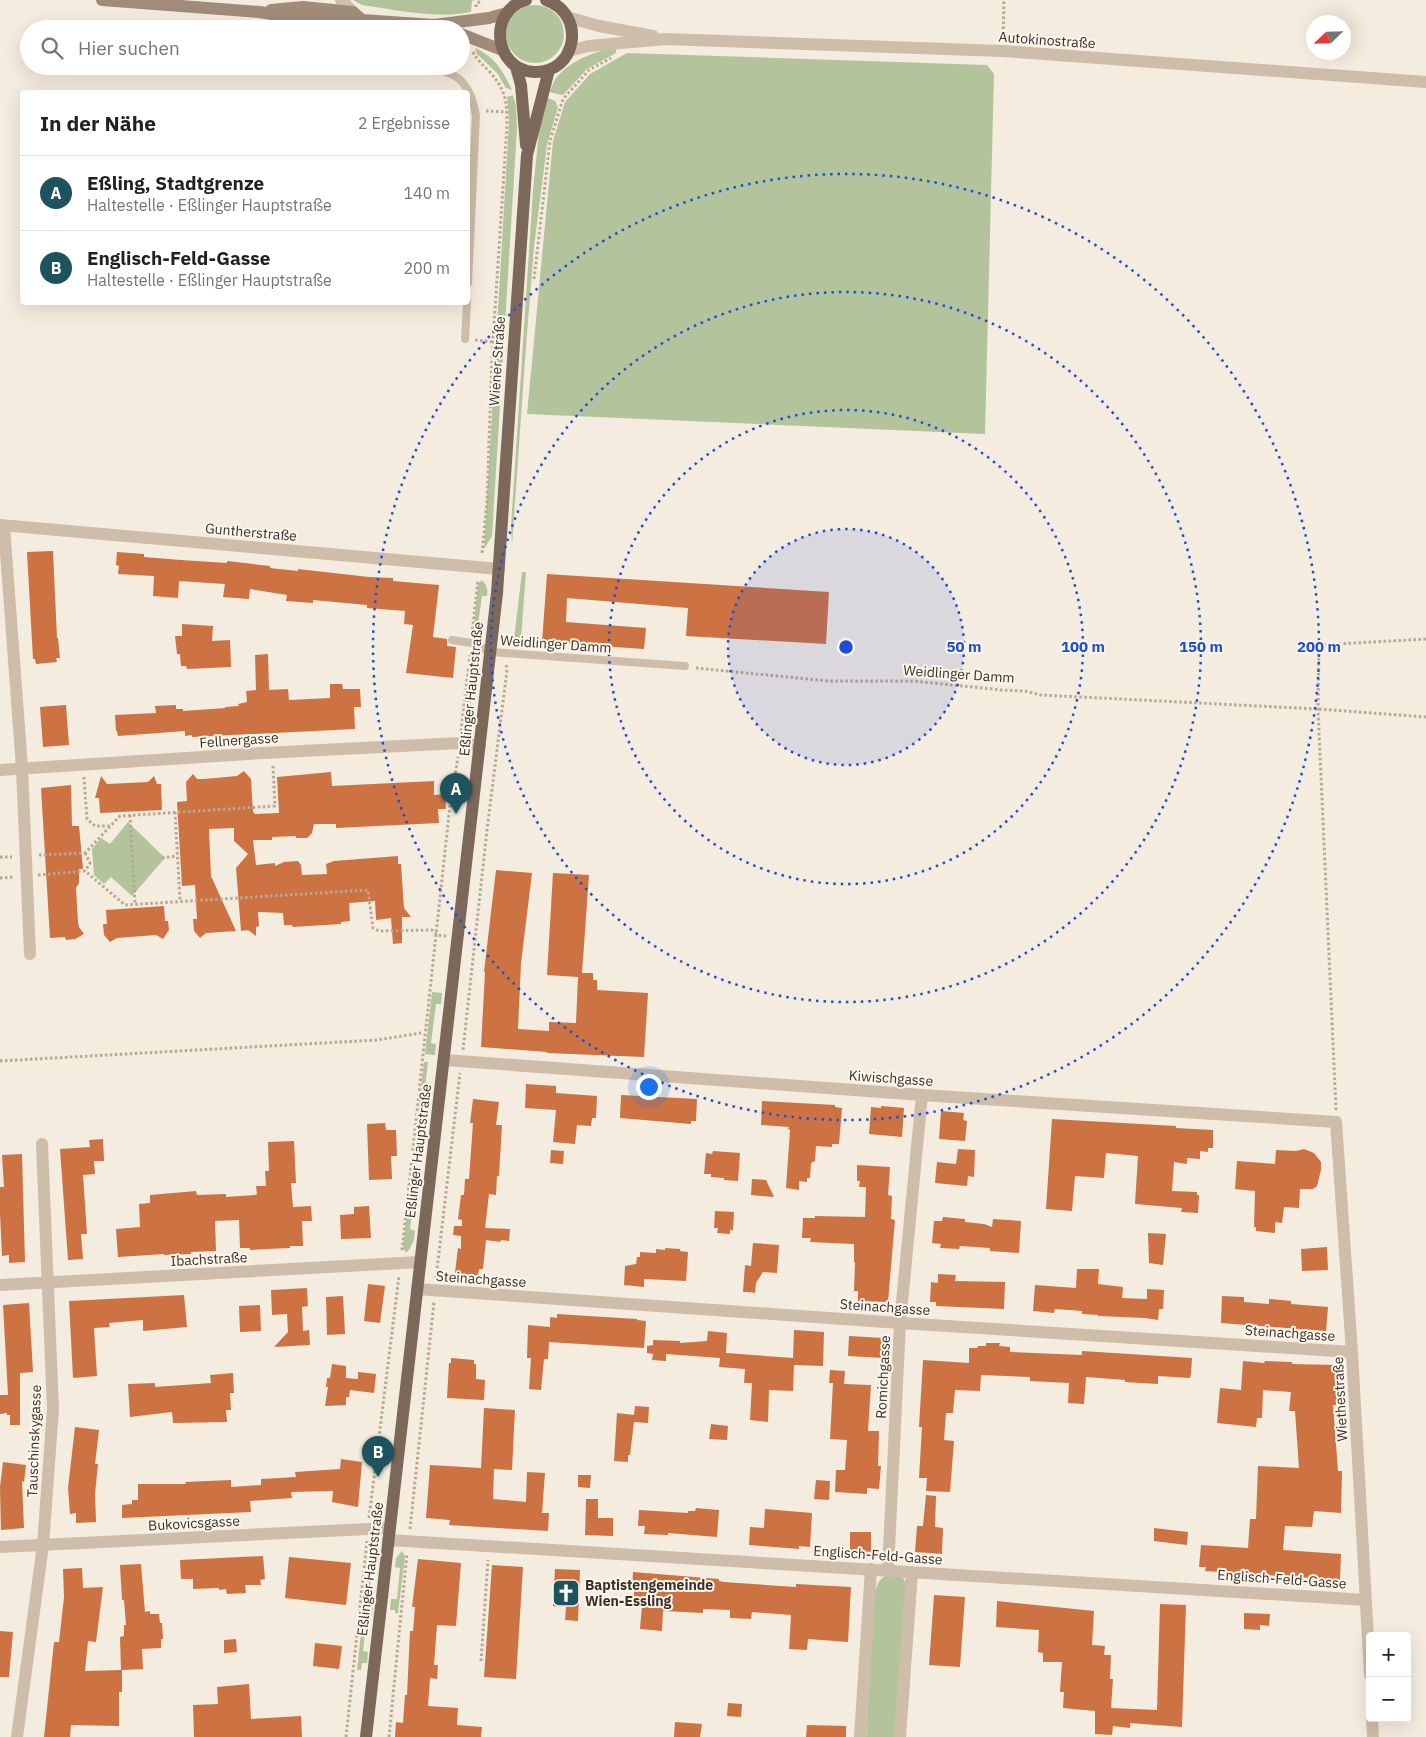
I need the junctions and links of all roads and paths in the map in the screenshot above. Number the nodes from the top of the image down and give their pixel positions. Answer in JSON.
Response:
{"nodes":[{"id":1,"x":102,"y":0,"type":"edge"},
{"id":2,"x":307,"y":0,"type":"edge"},
{"id":3,"x":341,"y":0,"type":"edge"},
{"id":4,"x":523,"y":0,"type":"edge"},
{"id":5,"x":1004,"y":0,"type":"edge"},
{"id":6,"x":550,"y":1,"type":"edge"},
{"id":7,"x":295,"y":7,"type":"junction"},
{"id":8,"x":322,"y":9,"type":"edge"},
{"id":9,"x":260,"y":12,"type":"junction"},
{"id":10,"x":507,"y":13,"type":"junction"},
{"id":11,"x":567,"y":17,"type":"junction"},
{"id":12,"x":348,"y":20,"type":"edge"},
{"id":13,"x":359,"y":20,"type":"edge"},
{"id":14,"x":470,"y":21,"type":"edge"},
{"id":15,"x":470,"y":38,"type":"edge"},
{"id":16,"x":665,"y":39,"type":"junction"},
{"id":17,"x":627,"y":43,"type":"junction"},
{"id":18,"x":471,"y":47,"type":"dead end"},
{"id":19,"x":502,"y":50,"type":"junction"},
{"id":20,"x":568,"y":51,"type":"junction"},
{"id":21,"x":1003,"y":52,"type":"junction"},
{"id":22,"x":516,"y":67,"type":"junction"},
{"id":23,"x":549,"y":70,"type":"junction"},
{"id":24,"x":455,"y":75,"type":"edge"},
{"id":25,"x":1426,"y":82,"type":"edge"},
{"id":26,"x":468,"y":90,"type":"edge"},
{"id":27,"x":470,"y":93,"type":"edge"},
{"id":28,"x":475,"y":111,"type":"junction"},
{"id":29,"x":507,"y":112,"type":"junction"},
{"id":30,"x":527,"y":155,"type":"junction"},
{"id":31,"x":470,"y":234,"type":"edge"},
{"id":32,"x":533,"y":288,"type":"dead end"},
{"id":33,"x":466,"y":305,"type":"edge"},
{"id":34,"x":465,"y":339,"type":"joint"},
{"id":35,"x":494,"y":342,"type":"junction"},
{"id":36,"x":2,"y":526,"type":"edge"},
{"id":37,"x":482,"y":550,"type":"dead end"},
{"id":38,"x":499,"y":569,"type":"junction"},
{"id":39,"x":5,"y":625,"type":"edge"},
{"id":40,"x":1426,"y":639,"type":"edge"},
{"id":41,"x":452,"y":640,"type":"dead end"},
{"id":42,"x":498,"y":653,"type":"junction"},
{"id":43,"x":685,"y":666,"type":"joint"},
{"id":44,"x":1318,"y":709,"type":"junction"},
{"id":45,"x":1426,"y":717,"type":"edge"},
{"id":46,"x":480,"y":746,"type":"junction"},
{"id":47,"x":273,"y":752,"type":"junction"},
{"id":48,"x":458,"y":753,"type":"dead end"},
{"id":49,"x":83,"y":765,"type":"junction"},
{"id":50,"x":22,"y":768,"type":"junction"},
{"id":51,"x":0,"y":770,"type":"edge"},
{"id":52,"x":175,"y":812,"type":"junction"},
{"id":53,"x":130,"y":815,"type":"junction"},
{"id":54,"x":111,"y":826,"type":"junction"},
{"id":55,"x":85,"y":853,"type":"junction"},
{"id":56,"x":26,"y":856,"type":"junction"},
{"id":57,"x":177,"y":856,"type":"junction"},
{"id":58,"x":0,"y":857,"type":"edge"},
{"id":59,"x":162,"y":858,"type":"dead end"},
{"id":60,"x":85,"y":871,"type":"junction"},
{"id":61,"x":27,"y":876,"type":"junction"},
{"id":62,"x":0,"y":878,"type":"edge"},
{"id":63,"x":180,"y":900,"type":"junction"},
{"id":64,"x":135,"y":904,"type":"junction"},
{"id":65,"x":437,"y":935,"type":"junction"},
{"id":66,"x":459,"y":938,"type":"junction"},
{"id":67,"x":30,"y":954,"type":"dead end"},
{"id":68,"x":421,"y":1033,"type":"dead end"},
{"id":69,"x":462,"y":1057,"type":"dead end"},
{"id":70,"x":445,"y":1060,"type":"junction"},
{"id":71,"x":0,"y":1061,"type":"edge"},
{"id":72,"x":460,"y":1071,"type":"dead end"},
{"id":73,"x":922,"y":1095,"type":"junction"},
{"id":74,"x":1336,"y":1122,"type":"junction"},
{"id":75,"x":42,"y":1144,"type":"dead end"},
{"id":76,"x":401,"y":1255,"type":"dead end"},
{"id":77,"x":420,"y":1262,"type":"junction"},
{"id":78,"x":399,"y":1272,"type":"dead end"},
{"id":79,"x":47,"y":1282,"type":"junction"},
{"id":80,"x":436,"y":1282,"type":"dead end"},
{"id":81,"x":0,"y":1285,"type":"edge"},
{"id":82,"x":417,"y":1289,"type":"junction"},
{"id":83,"x":434,"y":1298,"type":"dead end"},
{"id":84,"x":900,"y":1323,"type":"junction"},
{"id":85,"x":1352,"y":1352,"type":"junction"},
{"id":86,"x":368,"y":1523,"type":"dead end"},
{"id":87,"x":389,"y":1534,"type":"junction"},
{"id":88,"x":409,"y":1535,"type":"dead end"},
{"id":89,"x":368,"y":1538,"type":"dead end"},
{"id":90,"x":44,"y":1545,"type":"junction"},
{"id":91,"x":489,"y":1546,"type":"junction"},
{"id":92,"x":0,"y":1548,"type":"edge"},
{"id":93,"x":408,"y":1549,"type":"dead end"},
{"id":94,"x":871,"y":1569,"type":"junction"},
{"id":95,"x":888,"y":1570,"type":"junction"},
{"id":96,"x":912,"y":1572,"type":"junction"},
{"id":97,"x":1366,"y":1600,"type":"junction"},
{"id":98,"x":1368,"y":1632,"type":"edge"},
{"id":99,"x":481,"y":1661,"type":"dead end"},
{"id":100,"x":1372,"y":1722,"type":"edge"},
{"id":101,"x":17,"y":1737,"type":"edge"},
{"id":102,"x":346,"y":1737,"type":"edge"},
{"id":103,"x":366,"y":1737,"type":"edge"},
{"id":104,"x":389,"y":1737,"type":"edge"},
{"id":105,"x":860,"y":1737,"type":"edge"},
{"id":106,"x":900,"y":1737,"type":"edge"},
{"id":107,"x":1373,"y":1737,"type":"edge"}],
"edges":[{"from":1,"to":9,"type":"main road"},
{"from":2,"to":7,"type":"street"},
{"from":3,"to":13,"type":"street"},
{"from":4,"to":10,"type":"main road"},
{"from":5,"to":21,"type":"path"},
{"from":6,"to":11,"type":"main road"},
{"from":7,"to":8,"type":"main road"},
{"from":7,"to":9,"type":"main road"},
{"from":8,"to":9,"type":"main road"},
{"from":8,"to":12,"type":"main road"},
{"from":10,"to":14,"type":"main road"},
{"from":10,"to":19,"type":"main road"},
{"from":11,"to":16,"type":"street","name":"Autokinostraße"},
{"from":11,"to":20,"type":"main road"},
{"from":15,"to":19,"type":"main road"},
{"from":16,"to":17,"type":"street","name":"Autokinostraße"},
{"from":16,"to":21,"type":"street","name":"Autokinostraße"},
{"from":17,"to":20,"type":"street","name":"Autokinostraße"},
{"from":17,"to":32,"type":"path"},
{"from":18,"to":29,"type":"path"},
{"from":19,"to":22,"type":"main road"},
{"from":20,"to":23,"type":"main road"},
{"from":21,"to":25,"type":"street","name":"Autokinostraße"},
{"from":22,"to":23,"type":"main road"},
{"from":22,"to":30,"type":"main road","name":"Wiener Straße"},
{"from":23,"to":30,"type":"main road","name":"Wiener Straße"},
{"from":24,"to":26,"type":"lane"},
{"from":27,"to":28,"type":"lane"},
{"from":28,"to":29,"type":"path"},
{"from":28,"to":31,"type":"lane"},
{"from":29,"to":35,"type":"path"},
{"from":30,"to":38,"type":"main road","name":"Wiener Straße"},
{"from":33,"to":34,"type":"lane"},
{"from":34,"to":35,"type":"path"},
{"from":35,"to":37,"type":"path"},
{"from":36,"to":38,"type":"street","name":"Guntherstraße"},
{"from":36,"to":39,"type":"street"},
{"from":38,"to":42,"type":"main road","name":"Eßlinger Hauptstraße"},
{"from":39,"to":50,"type":"street"},
{"from":40,"to":44,"type":"path"},
{"from":41,"to":42,"type":"lane","name":"Weidlinger Damm"},
{"from":42,"to":43,"type":"lane","name":"Weidlinger Damm"},
{"from":42,"to":46,"type":"main road","name":"Eßlinger Hauptstraße"},
{"from":42,"to":69,"type":"path"},
{"from":43,"to":44,"type":"path","name":"Weidlinger Damm"},
{"from":44,"to":45,"type":"path","name":"Weidlinger Damm"},
{"from":44,"to":74,"type":"path"},
{"from":46,"to":47,"type":"street","name":"Fellnergasse"},
{"from":46,"to":66,"type":"main road","name":"Eßlinger Hauptstraße"},
{"from":47,"to":49,"type":"street","name":"Fellnergasse"},
{"from":47,"to":52,"type":"path"},
{"from":48,"to":65,"type":"path"},
{"from":49,"to":50,"type":"street","name":"Fellnergasse"},
{"from":49,"to":54,"type":"path"},
{"from":50,"to":51,"type":"street","name":"Fellnergasse"},
{"from":50,"to":56,"type":"street"},
{"from":52,"to":53,"type":"path"},
{"from":52,"to":57,"type":"path"},
{"from":53,"to":54,"type":"path"},
{"from":53,"to":64,"type":"path"},
{"from":54,"to":55,"type":"path"},
{"from":55,"to":56,"type":"path"},
{"from":55,"to":60,"type":"path"},
{"from":56,"to":58,"type":"path"},
{"from":56,"to":61,"type":"street"},
{"from":57,"to":59,"type":"path"},
{"from":57,"to":63,"type":"path"},
{"from":60,"to":61,"type":"path"},
{"from":60,"to":64,"type":"path"},
{"from":61,"to":62,"type":"path"},
{"from":61,"to":67,"type":"street"},
{"from":63,"to":64,"type":"path"},
{"from":63,"to":65,"type":"path"},
{"from":65,"to":66,"type":"path"},
{"from":65,"to":76,"type":"path"},
{"from":66,"to":70,"type":"main road","name":"Eßlinger Hauptstraße"},
{"from":68,"to":71,"type":"path"},
{"from":70,"to":73,"type":"street","name":"Kiwischgasse"},
{"from":70,"to":77,"type":"main road","name":"Eßlinger Hauptstraße"},
{"from":72,"to":80,"type":"path"},
{"from":73,"to":74,"type":"street","name":"Kiwischgasse"},
{"from":73,"to":84,"type":"street","name":"Romichgasse"},
{"from":74,"to":85,"type":"street","name":"Wiethestraße"},
{"from":75,"to":79,"type":"street","name":"Tauschinskygasse"},
{"from":77,"to":79,"type":"street","name":"Ibachstraße"},
{"from":77,"to":82,"type":"main road","name":"Eßlinger Hauptstraße"},
{"from":78,"to":86,"type":"path"},
{"from":79,"to":81,"type":"street","name":"Ibachstraße"},
{"from":79,"to":90,"type":"street","name":"Tauschinskygasse"},
{"from":82,"to":84,"type":"street","name":"Steinachgasse"},
{"from":82,"to":87,"type":"main road","name":"Eßlinger Hauptstraße"},
{"from":83,"to":88,"type":"path"},
{"from":84,"to":85,"type":"street","name":"Steinachgasse"},
{"from":84,"to":95,"type":"street","name":"Romichgasse"},
{"from":85,"to":97,"type":"street","name":"Wiethestraße"},
{"from":87,"to":90,"type":"street","name":"Bukovicsgasse"},
{"from":87,"to":91,"type":"street","name":"Englisch-Feld-Gasse"},
{"from":87,"to":103,"type":"main road","name":"Eßlinger Hauptstraße"},
{"from":89,"to":102,"type":"path"},
{"from":90,"to":92,"type":"street","name":"Bukovicsgasse"},
{"from":90,"to":101,"type":"street","name":"Tauschinskygasse"},
{"from":91,"to":94,"type":"street","name":"Englisch-Feld-Gasse"},
{"from":91,"to":99,"type":"path"},
{"from":93,"to":104,"type":"path"},
{"from":94,"to":95,"type":"street","name":"Englisch-Feld-Gasse"},
{"from":94,"to":105,"type":"street"},
{"from":95,"to":96,"type":"street","name":"Englisch-Feld-Gasse"},
{"from":96,"to":97,"type":"street","name":"Englisch-Feld-Gasse"},
{"from":96,"to":106,"type":"street"},
{"from":97,"to":98,"type":"street","name":"Wiethestraße"},
{"from":100,"to":107,"type":"street"}]}
